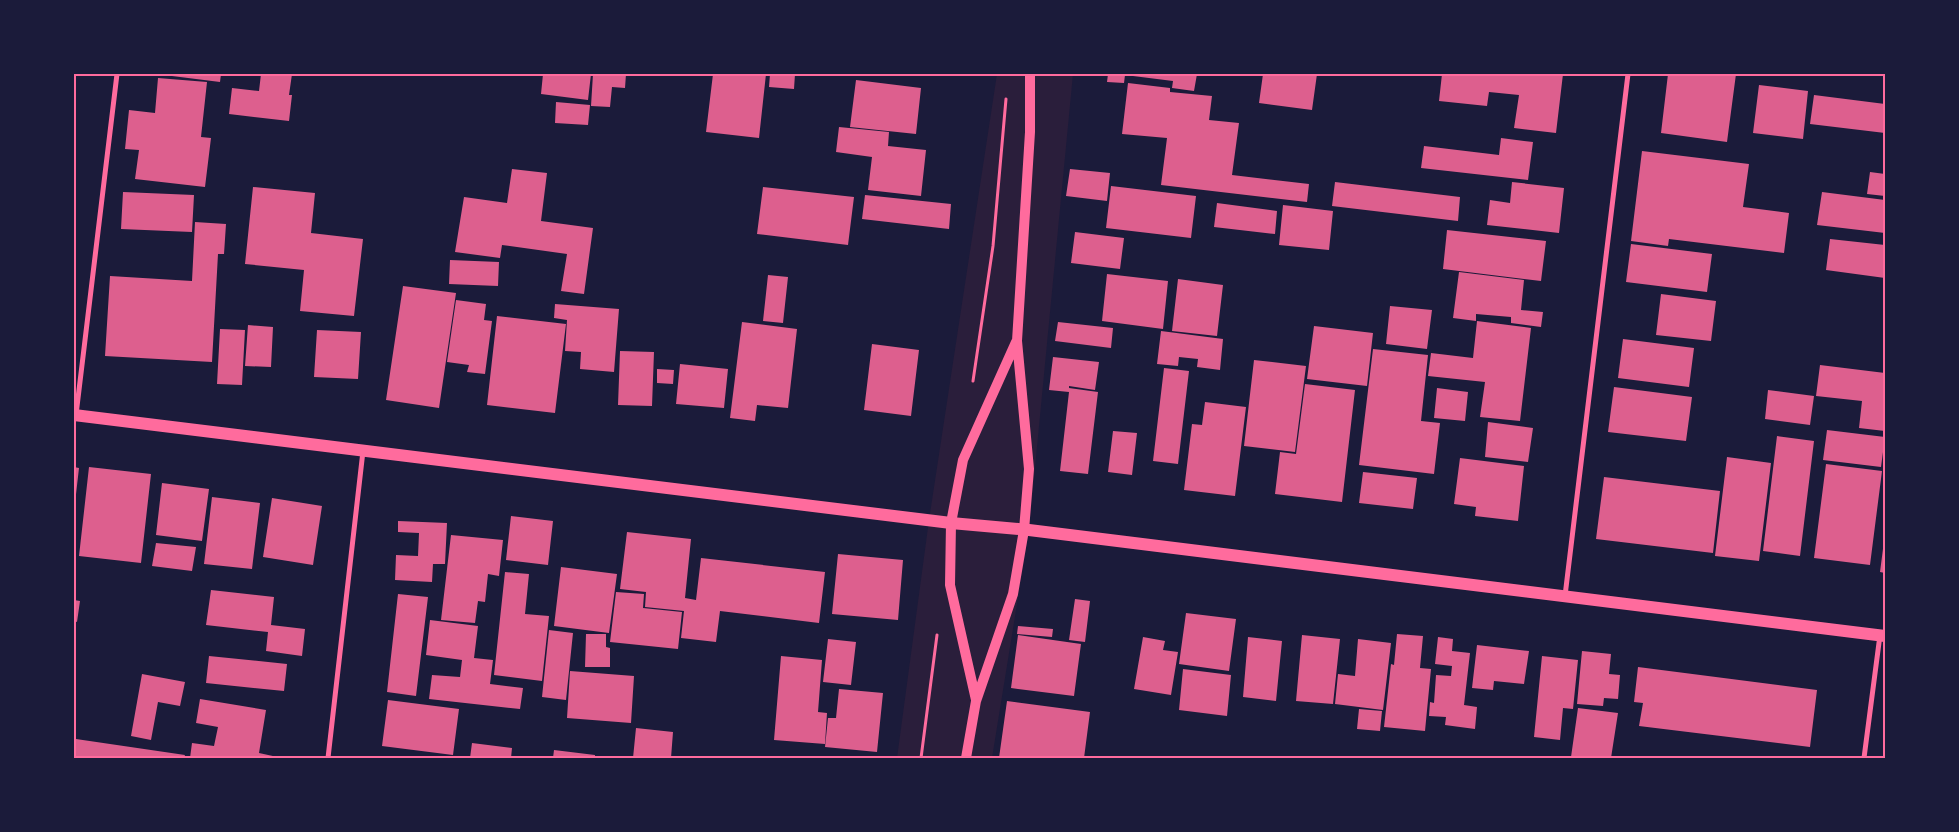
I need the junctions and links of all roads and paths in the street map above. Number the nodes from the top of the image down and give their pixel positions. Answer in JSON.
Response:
{"nodes":[{"id":1,"x":118,"y":74,"type":"edge"},
{"id":2,"x":1030,"y":74,"type":"edge"},
{"id":3,"x":1628,"y":74,"type":"edge"},
{"id":4,"x":1017,"y":340,"type":"junction"},
{"id":5,"x":75,"y":415,"type":"edge"},
{"id":6,"x":364,"y":450,"type":"junction"},
{"id":7,"x":952,"y":523,"type":"junction"},
{"id":8,"x":1024,"y":530,"type":"junction"},
{"id":9,"x":1565,"y":596,"type":"junction"},
{"id":10,"x":1882,"y":636,"type":"edge"},
{"id":11,"x":976,"y":701,"type":"junction"},
{"id":12,"x":328,"y":758,"type":"edge"},
{"id":13,"x":966,"y":758,"type":"edge"},
{"id":14,"x":1864,"y":758,"type":"edge"}],
"edges":[{"from":1,"to":5,"type":"street"},
{"from":2,"to":4,"type":"main road"},
{"from":3,"to":9,"type":"street"},
{"from":4,"to":7,"type":"main road"},
{"from":4,"to":8,"type":"main road"},
{"from":5,"to":6,"type":"main road"},
{"from":6,"to":7,"type":"main road"},
{"from":6,"to":12,"type":"street"},
{"from":7,"to":8,"type":"main road"},
{"from":7,"to":11,"type":"main road"},
{"from":8,"to":9,"type":"main road"},
{"from":8,"to":11,"type":"main road"},
{"from":9,"to":10,"type":"main road"},
{"from":10,"to":14,"type":"street"},
{"from":11,"to":13,"type":"main road"}]}
